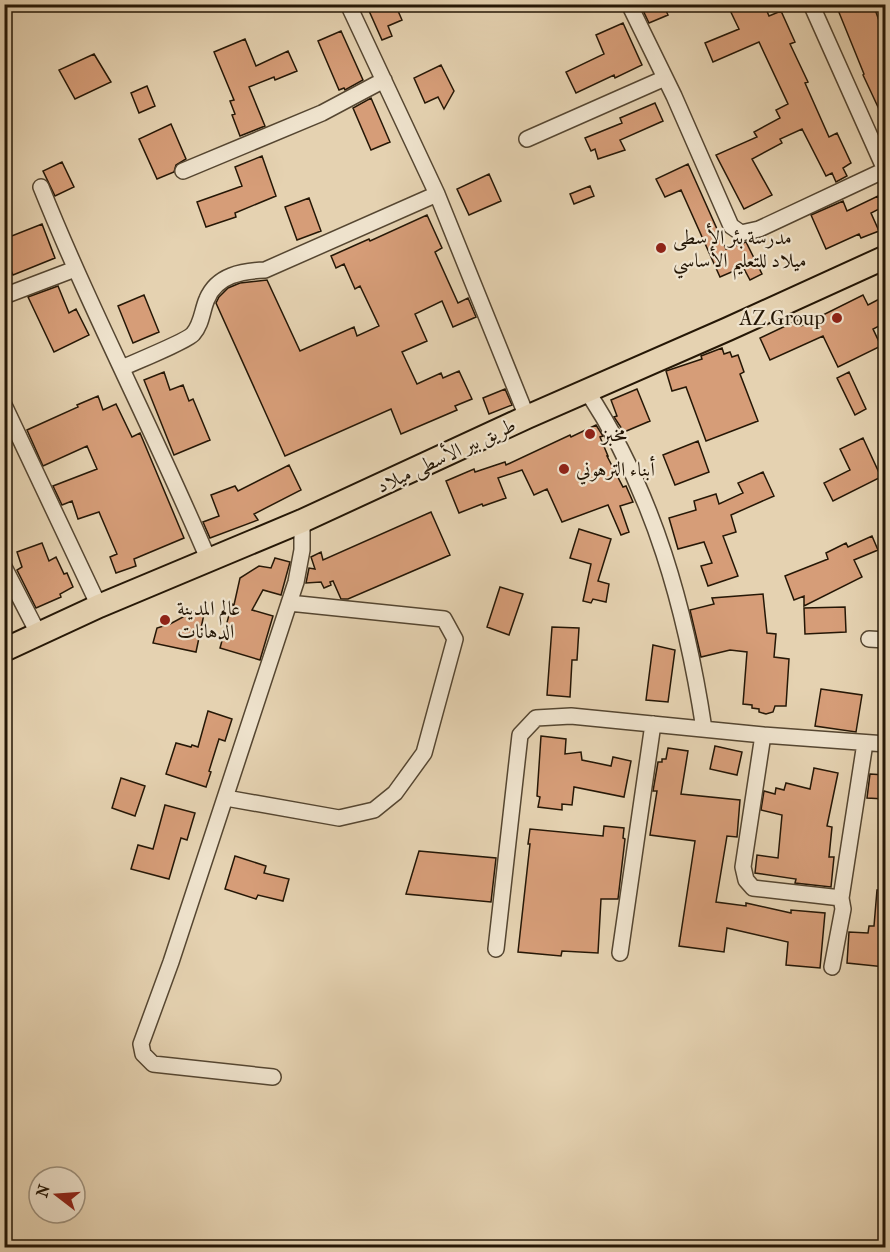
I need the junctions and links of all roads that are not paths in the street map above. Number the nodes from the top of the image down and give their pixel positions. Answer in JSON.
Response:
{"nodes":[{"id":1,"x":348,"y":4,"type":"edge"},
{"id":2,"x":629,"y":4,"type":"edge"},
{"id":3,"x":811,"y":4,"type":"edge"},
{"id":4,"x":665,"y":78,"type":"junction"},
{"id":5,"x":384,"y":80,"type":"junction"},
{"id":6,"x":527,"y":139,"type":"dead end"},
{"id":7,"x":183,"y":171,"type":"dead end"},
{"id":8,"x":885,"y":171,"type":"edge"},
{"id":9,"x":41,"y":187,"type":"dead end"},
{"id":10,"x":437,"y":194,"type":"junction"},
{"id":11,"x":885,"y":257,"type":"edge"},
{"id":12,"x":75,"y":269,"type":"junction"},
{"id":13,"x":4,"y":296,"type":"edge"},
{"id":14,"x":122,"y":368,"type":"junction"},
{"id":15,"x":587,"y":391,"type":"junction"},
{"id":16,"x":4,"y":405,"type":"edge"},
{"id":17,"x":527,"y":417,"type":"junction"},
{"id":18,"x":302,"y":521,"type":"junction"},
{"id":19,"x":209,"y":561,"type":"junction"},
{"id":20,"x":4,"y":567,"type":"edge"},
{"id":21,"x":289,"y":603,"type":"junction"},
{"id":22,"x":99,"y":606,"type":"junction"},
{"id":23,"x":39,"y":635,"type":"junction"},
{"id":24,"x":869,"y":639,"type":"dead end"},
{"id":25,"x":885,"y":640,"type":"edge"},
{"id":26,"x":4,"y":650,"type":"edge"},
{"id":27,"x":653,"y":724,"type":"junction"},
{"id":28,"x":704,"y":729,"type":"junction"},
{"id":29,"x":763,"y":735,"type":"junction"},
{"id":30,"x":865,"y":743,"type":"junction"},
{"id":31,"x":885,"y":744,"type":"edge"},
{"id":32,"x":226,"y":798,"type":"junction"},
{"id":33,"x":841,"y":898,"type":"junction"},
{"id":34,"x":496,"y":949,"type":"dead end"},
{"id":35,"x":620,"y":953,"type":"dead end"},
{"id":36,"x":832,"y":967,"type":"dead end"},
{"id":37,"x":273,"y":1077,"type":"dead end"}],
"edges":[{"from":1,"to":5,"type":"street"},
{"from":2,"to":4,"type":"street"},
{"from":3,"to":8,"type":"street"},
{"from":4,"to":6,"type":"street"},
{"from":4,"to":8,"type":"street"},
{"from":5,"to":7,"type":"street"},
{"from":5,"to":10,"type":"street"},
{"from":9,"to":12,"type":"street"},
{"from":10,"to":14,"type":"street"},
{"from":10,"to":17,"type":"street"},
{"from":11,"to":15,"type":"main road","name":"طريق بير الأسطى ميلاد"},
{"from":12,"to":13,"type":"street"},
{"from":12,"to":14,"type":"street"},
{"from":14,"to":19,"type":"street"},
{"from":15,"to":17,"type":"main road","name":"طريق بير الأسطى ميلاد"},
{"from":15,"to":28,"type":"street"},
{"from":16,"to":22,"type":"street"},
{"from":17,"to":18,"type":"main road","name":"طريق بير الأسطى ميلاد"},
{"from":18,"to":19,"type":"main road","name":"طريق بير الأسطى ميلاد"},
{"from":18,"to":21,"type":"street"},
{"from":19,"to":22,"type":"main road","name":"طريق بير الأسطى ميلاد"},
{"from":20,"to":23,"type":"street"},
{"from":21,"to":32,"type":"street"},
{"from":21,"to":32,"type":"street"},
{"from":22,"to":23,"type":"main road","name":"طريق بير الأسطى ميلاد"},
{"from":23,"to":26,"type":"main road","name":"طريق بير الأسطى ميلاد"},
{"from":24,"to":25,"type":"street"},
{"from":27,"to":28,"type":"street"},
{"from":27,"to":34,"type":"street"},
{"from":27,"to":35,"type":"street"},
{"from":28,"to":29,"type":"street"},
{"from":29,"to":30,"type":"street"},
{"from":29,"to":33,"type":"street"},
{"from":30,"to":31,"type":"street"},
{"from":30,"to":33,"type":"street"},
{"from":32,"to":37,"type":"street"},
{"from":33,"to":36,"type":"street"}]}
